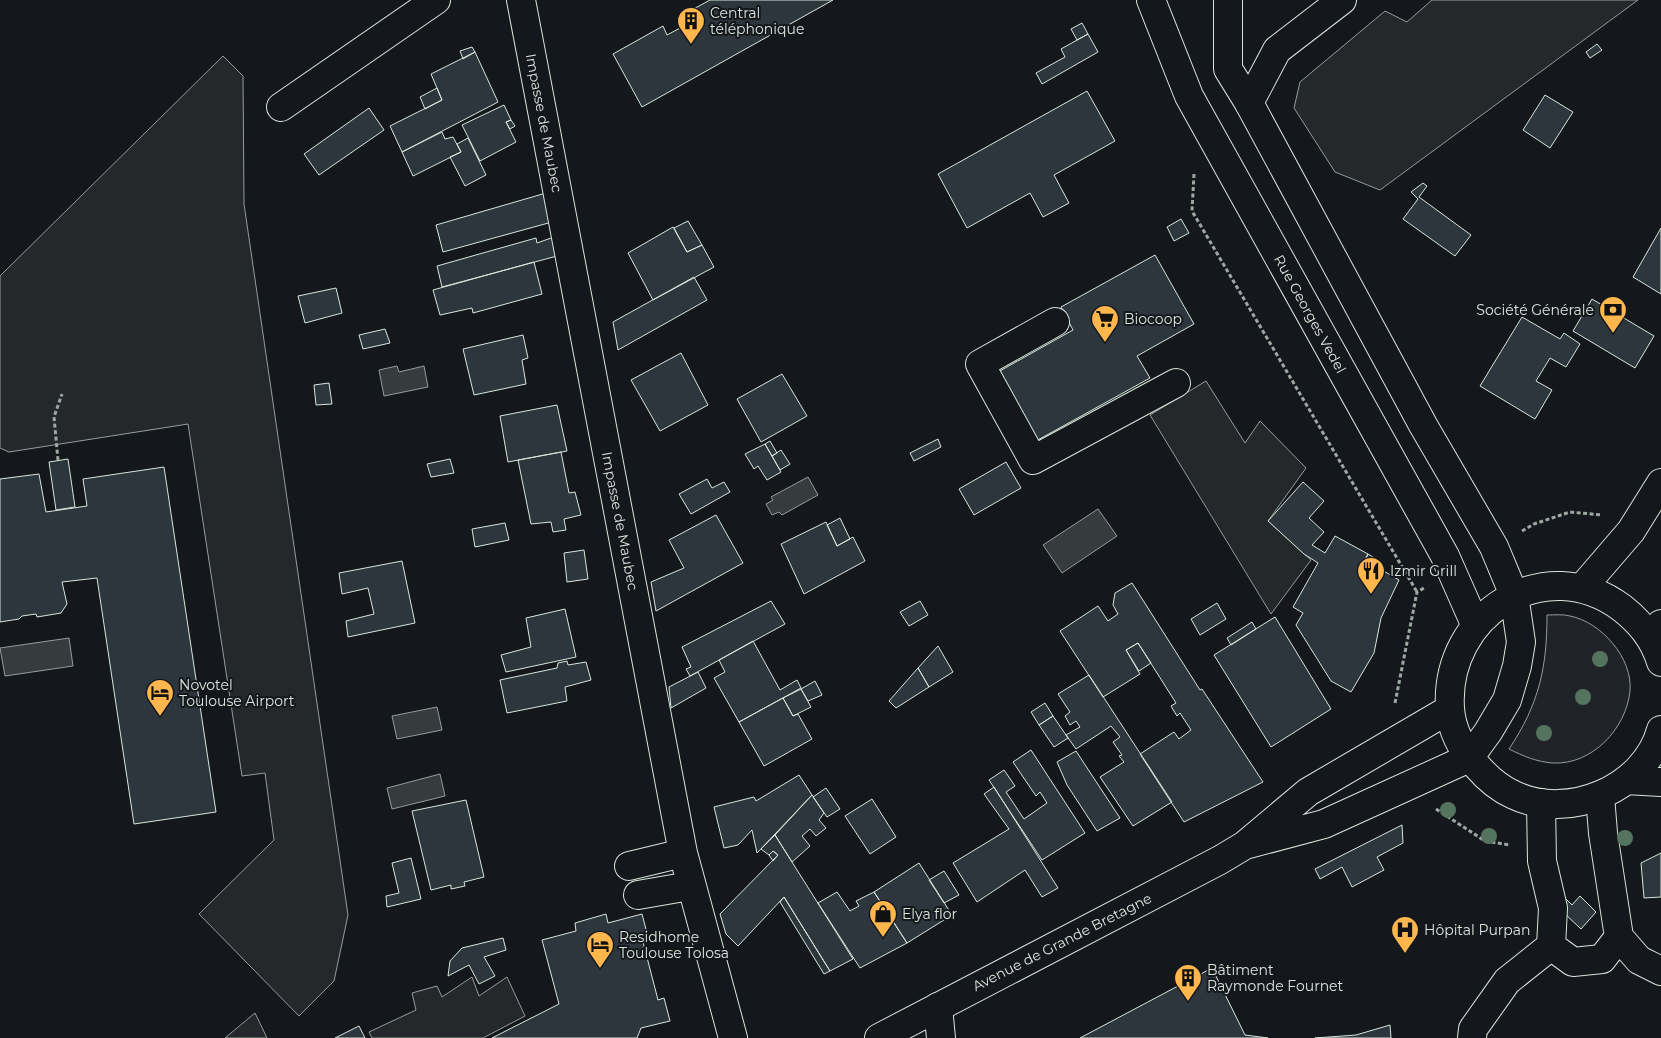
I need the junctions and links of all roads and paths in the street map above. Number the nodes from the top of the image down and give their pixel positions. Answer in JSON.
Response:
{"nodes":[{"id":1,"x":436,"y":0,"type":"edge"},
{"id":2,"x":521,"y":0,"type":"edge"},
{"id":3,"x":1151,"y":0,"type":"edge"},
{"id":4,"x":1228,"y":0,"type":"edge"},
{"id":5,"x":1342,"y":0,"type":"edge"},
{"id":6,"x":1249,"y":102,"type":"junction"},
{"id":7,"x":281,"y":107,"type":"dead end"},
{"id":8,"x":1194,"y":166,"type":"dead end"},
{"id":9,"x":1055,"y":322,"type":"dead end"},
{"id":10,"x":1176,"y":384,"type":"dead end"},
{"id":11,"x":62,"y":394,"type":"dead end"},
{"id":12,"x":58,"y":460,"type":"dead end"},
{"id":13,"x":1661,"y":483,"type":"edge"},
{"id":14,"x":1605,"y":516,"type":"dead end"},
{"id":15,"x":1534,"y":524,"type":"dead end"},
{"id":16,"x":1582,"y":588,"type":"junction"},
{"id":17,"x":1514,"y":595,"type":"junction"},
{"id":18,"x":1476,"y":624,"type":"junction"},
{"id":19,"x":1660,"y":645,"type":"edge"},
{"id":20,"x":1394,"y":702,"type":"dead end"},
{"id":21,"x":1450,"y":710,"type":"junction"},
{"id":22,"x":1661,"y":730,"type":"edge"},
{"id":23,"x":1468,"y":758,"type":"junction"},
{"id":24,"x":1626,"y":780,"type":"junction"},
{"id":25,"x":1661,"y":782,"type":"edge"},
{"id":26,"x":1600,"y":796,"type":"junction"},
{"id":27,"x":1541,"y":803,"type":"junction"},
{"id":28,"x":1434,"y":808,"type":"dead end"},
{"id":29,"x":1245,"y":845,"type":"junction"},
{"id":30,"x":1541,"y":849,"type":"junction"},
{"id":31,"x":683,"y":853,"type":"junction"},
{"id":32,"x":629,"y":866,"type":"dead end"},
{"id":33,"x":690,"y":886,"type":"junction"},
{"id":34,"x":638,"y":895,"type":"dead end"},
{"id":35,"x":1619,"y":936,"type":"junction"},
{"id":36,"x":1551,"y":946,"type":"junction"},
{"id":37,"x":1661,"y":971,"type":"edge"},
{"id":38,"x":938,"y":1007,"type":"junction"},
{"id":39,"x":733,"y":1038,"type":"edge"},
{"id":40,"x":879,"y":1038,"type":"edge"},
{"id":41,"x":941,"y":1038,"type":"edge"},
{"id":42,"x":1472,"y":1038,"type":"edge"}],
"edges":[{"from":1,"to":7,"type":"main road"},
{"from":2,"to":31,"type":"main road","name":"Impasse de Maubec"},
{"from":3,"to":18,"type":"main road","name":"Rue Georges Vedel"},
{"from":4,"to":6,"type":"main road"},
{"from":5,"to":6,"type":"main road"},
{"from":6,"to":17,"type":"main road"},
{"from":8,"to":20,"type":"path"},
{"from":9,"to":10,"type":"main road"},
{"from":11,"to":12,"type":"path"},
{"from":13,"to":16,"type":"main road"},
{"from":14,"to":15,"type":"path"},
{"from":16,"to":17,"type":"main road"},
{"from":16,"to":19,"type":"main road"},
{"from":17,"to":18,"type":"main road"},
{"from":17,"to":23,"type":"main road"},
{"from":18,"to":21,"type":"main road"},
{"from":21,"to":23,"type":"main road"},
{"from":21,"to":29,"type":"main road","name":"Avenue de Grande Bretagne"},
{"from":22,"to":24,"type":"main road"},
{"from":23,"to":27,"type":"main road"},
{"from":23,"to":29,"type":"main road","name":"Avenue de Grande Bretagne"},
{"from":24,"to":25,"type":"main road"},
{"from":24,"to":26,"type":"main road"},
{"from":26,"to":27,"type":"main road"},
{"from":26,"to":35,"type":"main road"},
{"from":27,"to":30,"type":"main road"},
{"from":28,"to":30,"type":"path"},
{"from":29,"to":38,"type":"main road","name":"Avenue de Grande Bretagne"},
{"from":30,"to":36,"type":"main road"},
{"from":31,"to":32,"type":"main road"},
{"from":31,"to":33,"type":"main road","name":"Impasse de Maubec"},
{"from":33,"to":34,"type":"main road"},
{"from":33,"to":39,"type":"main road","name":"Impasse de Maubec"},
{"from":35,"to":36,"type":"main road"},
{"from":35,"to":37,"type":"main road"},
{"from":36,"to":42,"type":"main road"},
{"from":38,"to":40,"type":"main road","name":"Avenue de Grande Bretagne"},
{"from":38,"to":41,"type":"main road"}]}
